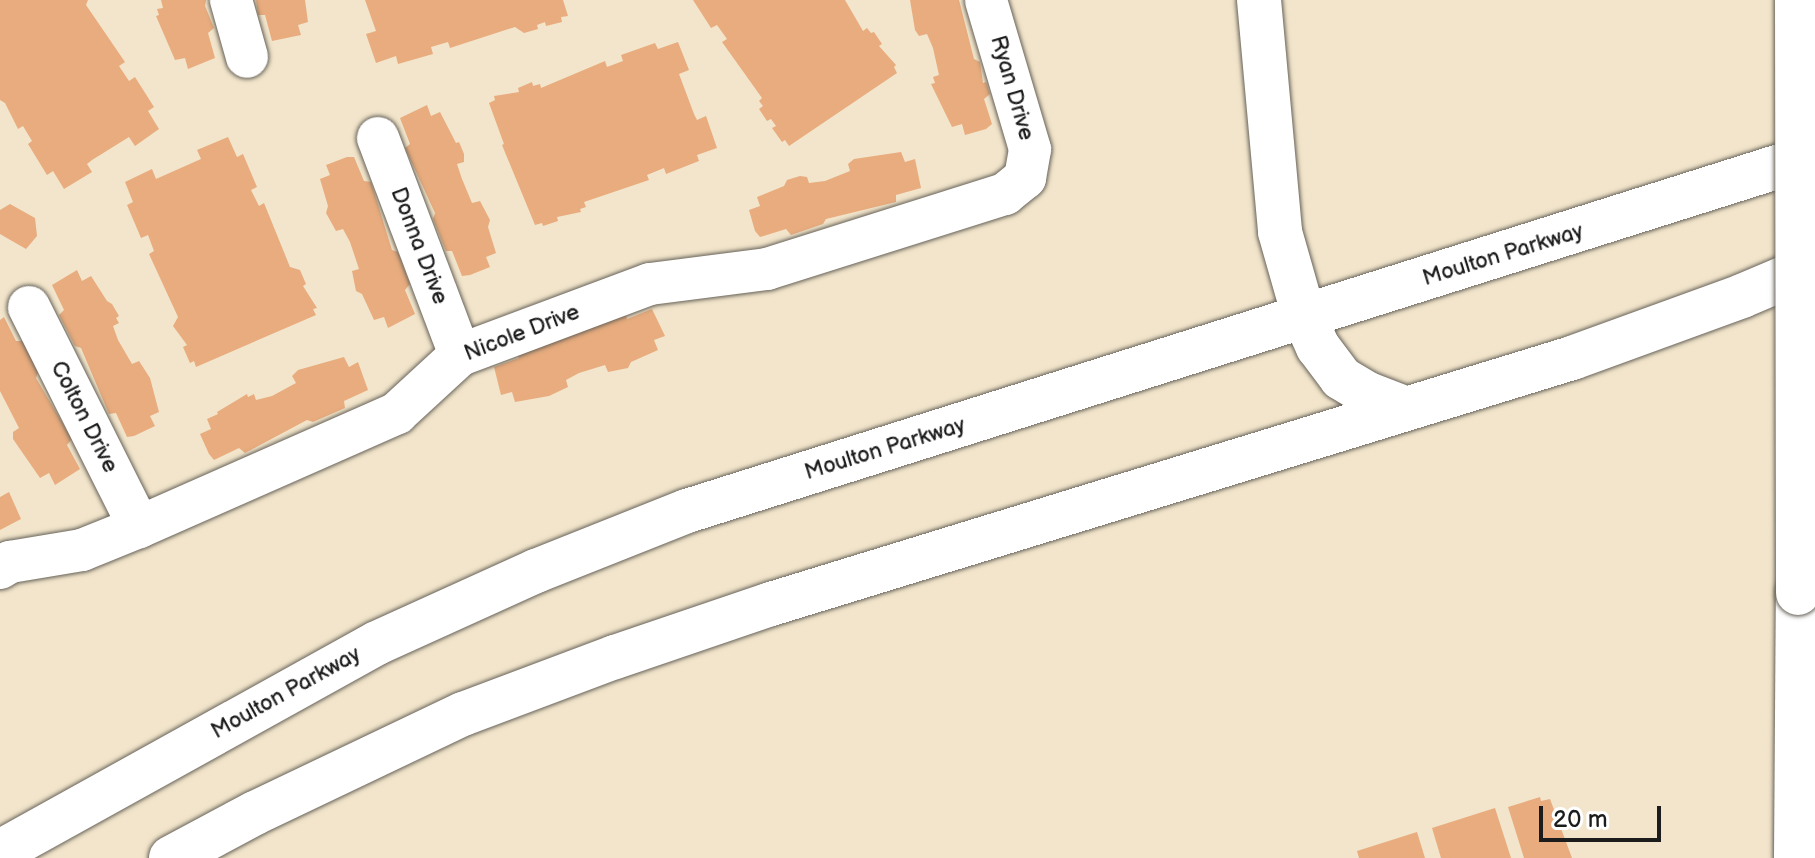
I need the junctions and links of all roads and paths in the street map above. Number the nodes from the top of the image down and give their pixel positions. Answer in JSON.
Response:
{"nodes":[{"id":1,"x":231,"y":0,"type":"edge"},
{"id":2,"x":986,"y":0,"type":"edge"},
{"id":3,"x":1259,"y":0,"type":"edge"},
{"id":4,"x":1797,"y":0,"type":"edge"},
{"id":5,"x":247,"y":57,"type":"dead end"},
{"id":6,"x":378,"y":138,"type":"dead end"},
{"id":7,"x":1815,"y":155,"type":"edge"},
{"id":8,"x":1025,"y":178,"type":"joint"},
{"id":9,"x":1815,"y":265,"type":"edge"},
{"id":10,"x":29,"y":307,"type":"dead end"},
{"id":11,"x":1304,"y":316,"type":"junction"},
{"id":12,"x":460,"y":355,"type":"junction"},
{"id":13,"x":1405,"y":408,"type":"junction"},
{"id":14,"x":139,"y":527,"type":"junction"},
{"id":15,"x":0,"y":568,"type":"edge"},
{"id":16,"x":0,"y":852,"type":"edge"},
{"id":17,"x":171,"y":858,"type":"edge"},
{"id":18,"x":1796,"y":858,"type":"edge"}],
"edges":[{"from":1,"to":5,"type":"street"},
{"from":2,"to":8,"type":"street","name":"Ryan Drive"},
{"from":3,"to":11,"type":"main road"},
{"from":4,"to":18,"type":"main road","bridge":true},
{"from":6,"to":12,"type":"street","name":"Donna Drive"},
{"from":7,"to":11,"type":"main road","name":"Moulton Parkway"},
{"from":8,"to":12,"type":"street","name":"Nicole Drive"},
{"from":9,"to":13,"type":"main road"},
{"from":10,"to":14,"type":"street","name":"Colton Drive"},
{"from":11,"to":13,"type":"main road"},
{"from":11,"to":16,"type":"main road","name":"Moulton Parkway"},
{"from":12,"to":14,"type":"street","name":"Nicole Drive"},
{"from":13,"to":17,"type":"main road"},
{"from":14,"to":15,"type":"street","name":"Nicole Drive"}]}
